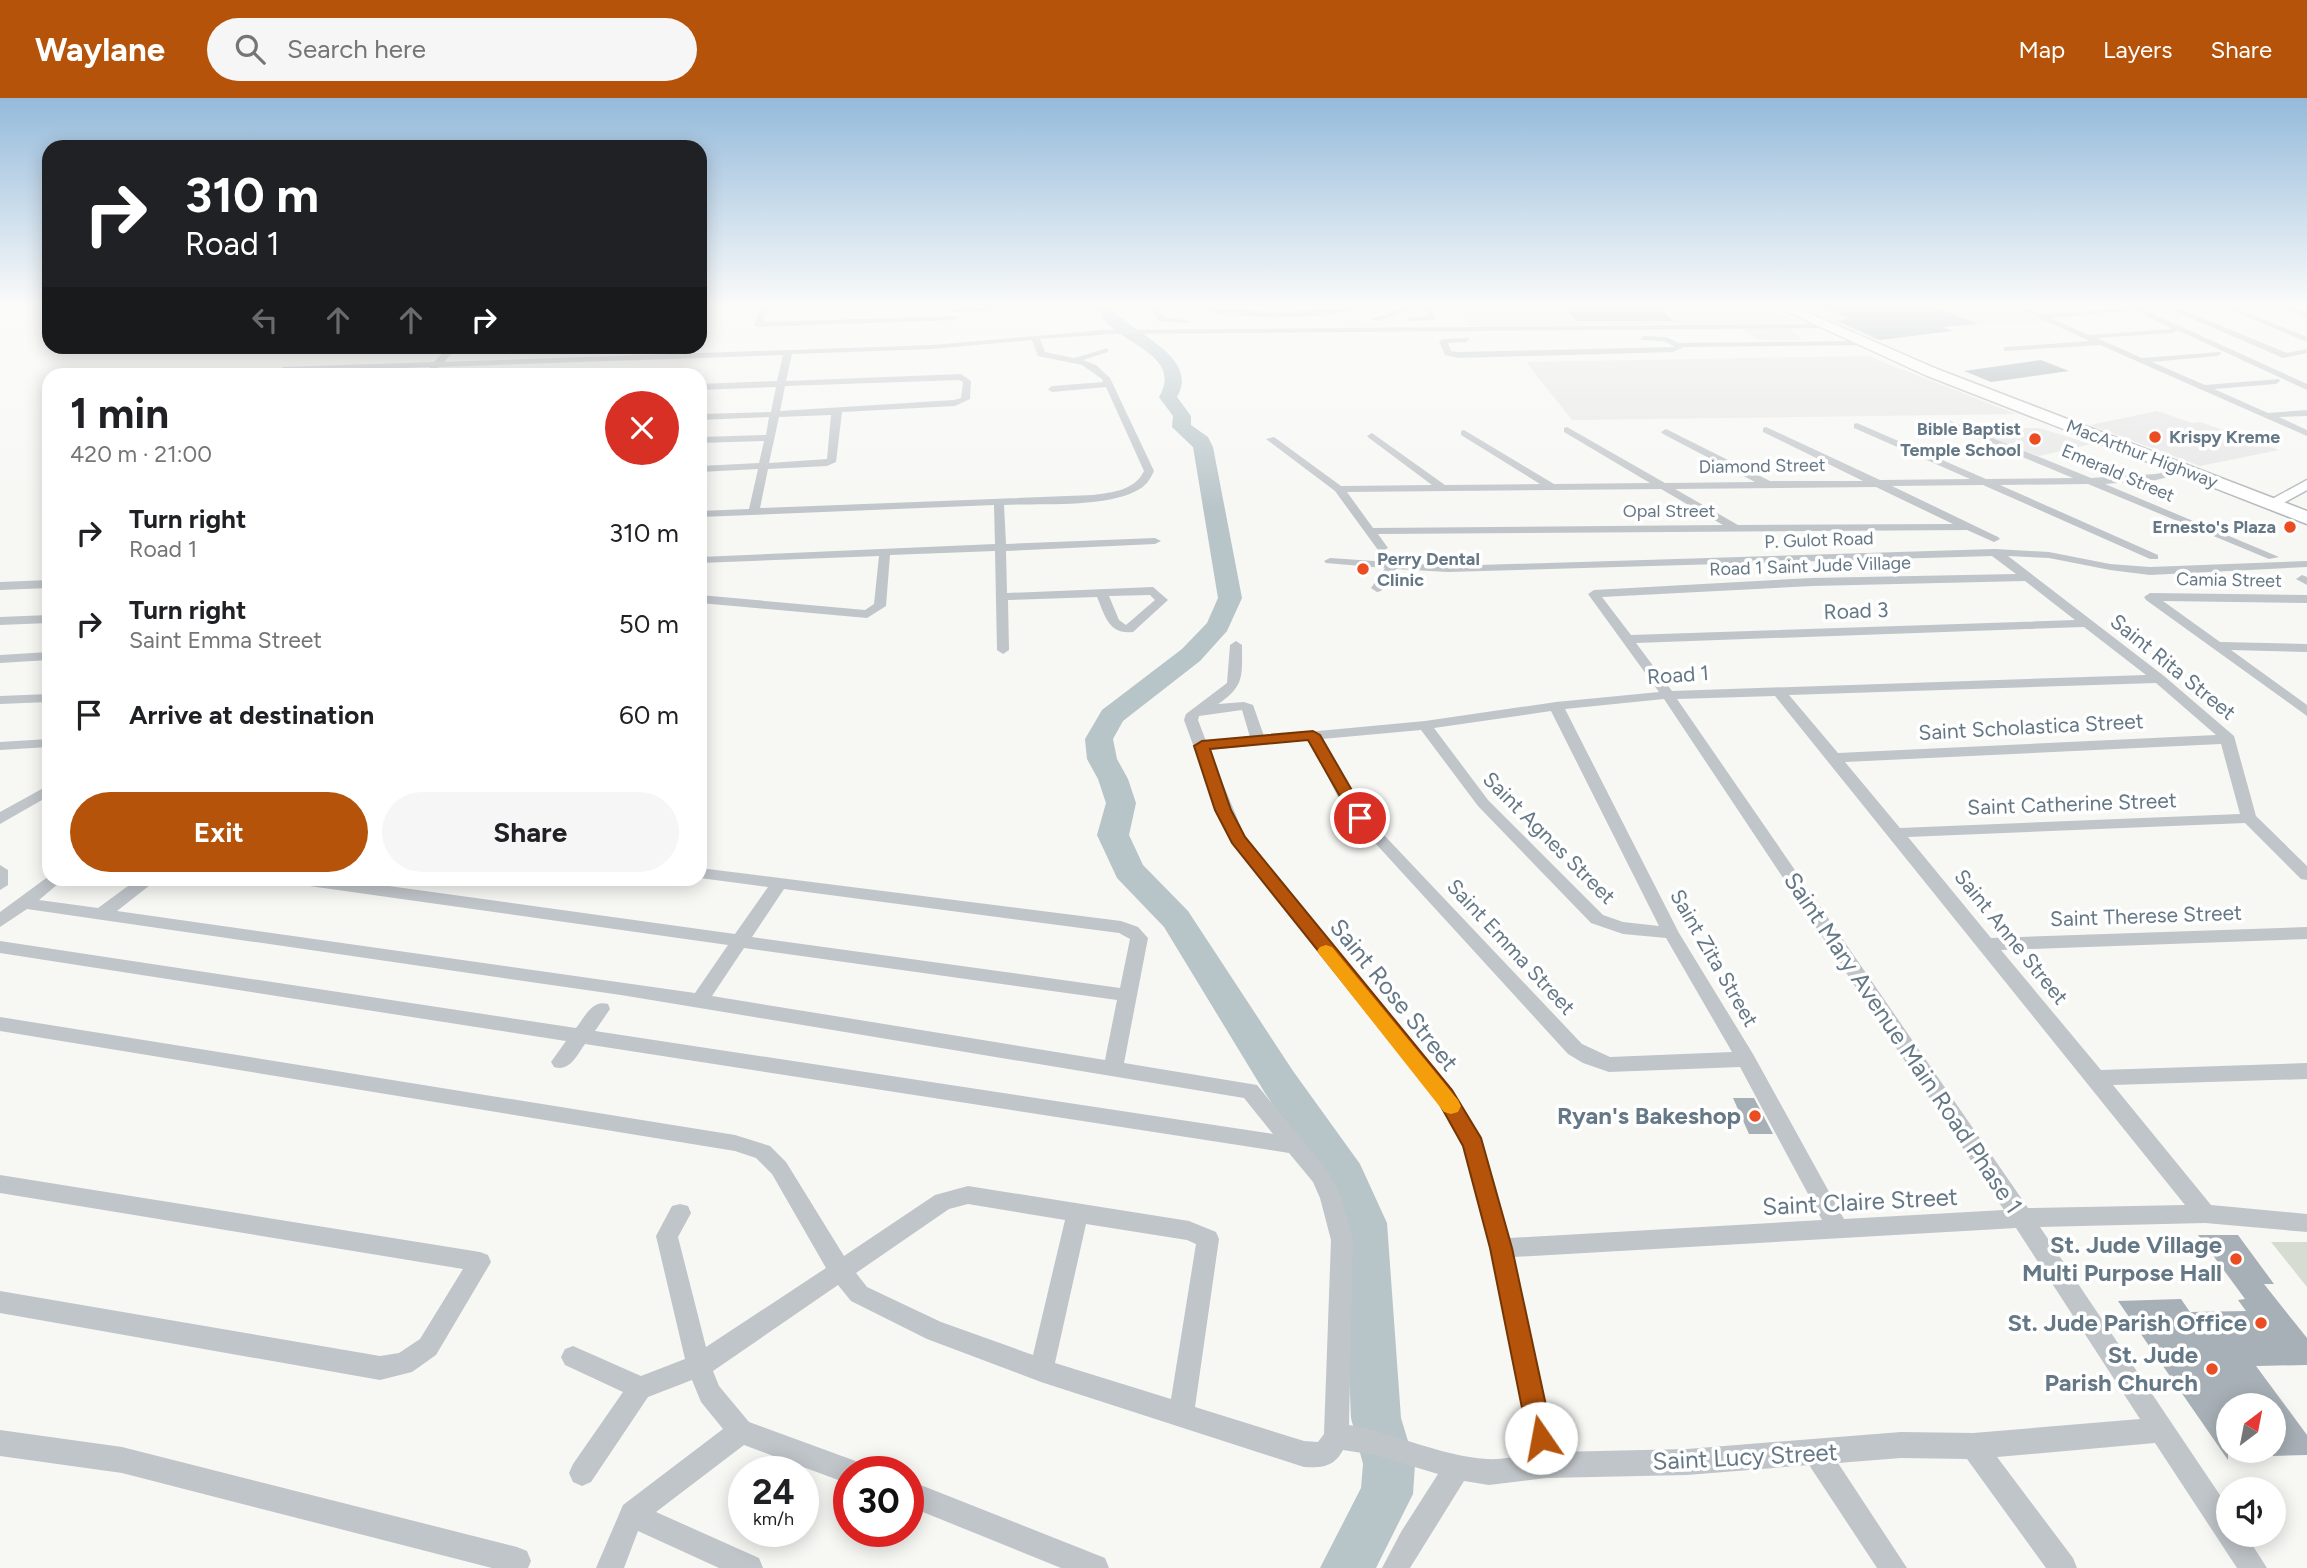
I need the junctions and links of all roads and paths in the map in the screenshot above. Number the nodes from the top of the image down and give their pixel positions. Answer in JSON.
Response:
{"nodes":[{"id":1,"x":783,"y":376,"type":"edge"},
{"id":2,"x":1103,"y":376,"type":"edge"},
{"id":3,"x":1945,"y":376,"type":"edge"},
{"id":4,"x":2178,"y":376,"type":"edge"},
{"id":5,"x":2282,"y":376,"type":"edge"},
{"id":6,"x":2276,"y":381,"type":"dead end"},
{"id":7,"x":782,"y":383,"type":"junction"},
{"id":8,"x":1109,"y":384,"type":"junction"},
{"id":9,"x":707,"y":387,"type":"edge"},
{"id":10,"x":2205,"y":387,"type":"junction"},
{"id":11,"x":2307,"y":387,"type":"edge"},
{"id":12,"x":1052,"y":389,"type":"dead end"},
{"id":13,"x":836,"y":412,"type":"junction"},
{"id":14,"x":2307,"y":413,"type":"edge"},
{"id":15,"x":775,"y":414,"type":"junction"},
{"id":16,"x":2268,"y":415,"type":"junction"},
{"id":17,"x":707,"y":417,"type":"edge"},
{"id":18,"x":1948,"y":423,"type":"dead end"},
{"id":19,"x":1857,"y":426,"type":"dead end"},
{"id":20,"x":1567,"y":430,"type":"dead end"},
{"id":21,"x":1766,"y":430,"type":"dead end"},
{"id":22,"x":1666,"y":432,"type":"dead end"},
{"id":23,"x":2307,"y":432,"type":"edge"},
{"id":24,"x":1464,"y":433,"type":"dead end"},
{"id":25,"x":1372,"y":436,"type":"dead end"},
{"id":26,"x":770,"y":438,"type":"junction"},
{"id":27,"x":1270,"y":439,"type":"dead end"},
{"id":28,"x":707,"y":440,"type":"edge"},
{"id":29,"x":765,"y":467,"type":"junction"},
{"id":30,"x":707,"y":469,"type":"edge"},
{"id":31,"x":2184,"y":470,"type":"junction"},
{"id":32,"x":2092,"y":481,"type":"junction"},
{"id":33,"x":1874,"y":482,"type":"junction"},
{"id":34,"x":1985,"y":483,"type":"junction"},
{"id":35,"x":1768,"y":484,"type":"junction"},
{"id":36,"x":2307,"y":484,"type":"edge"},
{"id":37,"x":1660,"y":485,"type":"junction"},
{"id":38,"x":1551,"y":486,"type":"junction"},
{"id":39,"x":1339,"y":489,"type":"junction"},
{"id":40,"x":1444,"y":489,"type":"junction"},
{"id":41,"x":999,"y":502,"type":"junction"},
{"id":42,"x":2271,"y":504,"type":"junction"},
{"id":43,"x":754,"y":512,"type":"junction"},
{"id":44,"x":707,"y":514,"type":"edge"},
{"id":45,"x":2307,"y":518,"type":"edge"},
{"id":46,"x":1966,"y":527,"type":"junction"},
{"id":47,"x":1735,"y":528,"type":"junction"},
{"id":48,"x":1372,"y":531,"type":"junction"},
{"id":49,"x":1154,"y":541,"type":"dead end"},
{"id":50,"x":1994,"y":546,"type":"junction"},
{"id":51,"x":998,"y":547,"type":"junction"},
{"id":52,"x":1382,"y":548,"type":"dead end"},
{"id":53,"x":885,"y":552,"type":"junction"},
{"id":54,"x":2154,"y":557,"type":"dead end"},
{"id":55,"x":2273,"y":557,"type":"dead end"},
{"id":56,"x":707,"y":560,"type":"edge"},
{"id":57,"x":1330,"y":561,"type":"dead end"},
{"id":58,"x":2307,"y":564,"type":"edge"},
{"id":59,"x":1392,"y":567,"type":"junction"},
{"id":60,"x":2028,"y":577,"type":"junction"},
{"id":61,"x":42,"y":584,"type":"edge"},
{"id":62,"x":0,"y":586,"type":"edge"},
{"id":63,"x":1377,"y":588,"type":"dead end"},
{"id":64,"x":1102,"y":593,"type":"junction"},
{"id":65,"x":1594,"y":594,"type":"joint"},
{"id":66,"x":1000,"y":597,"type":"junction"},
{"id":67,"x":707,"y":599,"type":"edge"},
{"id":68,"x":2307,"y":599,"type":"edge"},
{"id":69,"x":42,"y":619,"type":"edge"},
{"id":70,"x":0,"y":621,"type":"edge"},
{"id":71,"x":2086,"y":623,"type":"junction"},
{"id":72,"x":1627,"y":639,"type":"junction"},
{"id":73,"x":1236,"y":645,"type":"dead end"},
{"id":74,"x":2219,"y":646,"type":"junction"},
{"id":75,"x":2307,"y":648,"type":"edge"},
{"id":76,"x":1003,"y":650,"type":"dead end"},
{"id":77,"x":42,"y":656,"type":"edge"},
{"id":78,"x":0,"y":659,"type":"edge"},
{"id":79,"x":2159,"y":679,"type":"junction"},
{"id":80,"x":1779,"y":690,"type":"junction"},
{"id":81,"x":1668,"y":695,"type":"junction"},
{"id":82,"x":42,"y":698,"type":"edge"},
{"id":83,"x":0,"y":700,"type":"edge"},
{"id":84,"x":1556,"y":706,"type":"junction"},
{"id":85,"x":1248,"y":708,"type":"joint"},
{"id":86,"x":2305,"y":709,"type":"edge"},
{"id":87,"x":1200,"y":710,"type":"junction"},
{"id":88,"x":1424,"y":725,"type":"junction"},
{"id":89,"x":1313,"y":735,"type":"junction"},
{"id":90,"x":2229,"y":739,"type":"junction"},
{"id":91,"x":1258,"y":740,"type":"junction"},
{"id":92,"x":42,"y":744,"type":"edge"},
{"id":93,"x":1202,"y":746,"type":"junction"},
{"id":94,"x":3,"y":748,"type":"edge"},
{"id":95,"x":1834,"y":758,"type":"junction"},
{"id":96,"x":42,"y":794,"type":"edge"},
{"id":97,"x":2249,"y":818,"type":"junction"},
{"id":98,"x":0,"y":819,"type":"edge"},
{"id":99,"x":1897,"y":833,"type":"junction"},
{"id":100,"x":0,"y":870,"type":"edge"},
{"id":101,"x":707,"y":874,"type":"edge"},
{"id":102,"x":2307,"y":875,"type":"edge"},
{"id":103,"x":780,"y":882,"type":"junction"},
{"id":104,"x":0,"y":885,"type":"edge"},
{"id":105,"x":46,"y":886,"type":"edge"},
{"id":106,"x":139,"y":886,"type":"edge"},
{"id":107,"x":346,"y":886,"type":"edge"},
{"id":108,"x":22,"y":904,"type":"junction"},
{"id":109,"x":101,"y":915,"type":"junction"},
{"id":110,"x":0,"y":921,"type":"edge"},
{"id":111,"x":1671,"y":933,"type":"junction"},
{"id":112,"x":2307,"y":933,"type":"edge"},
{"id":113,"x":741,"y":941,"type":"junction"},
{"id":114,"x":1987,"y":944,"type":"junction"},
{"id":115,"x":0,"y":947,"type":"edge"},
{"id":116,"x":1126,"y":995,"type":"junction"},
{"id":117,"x":699,"y":1001,"type":"junction"},
{"id":118,"x":601,"y":1009,"type":"dead end"},
{"id":119,"x":0,"y":1024,"type":"edge"},
{"id":120,"x":580,"y":1036,"type":"junction"},
{"id":121,"x":1746,"y":1059,"type":"junction"},
{"id":122,"x":561,"y":1062,"type":"dead end"},
{"id":123,"x":1113,"y":1069,"type":"junction"},
{"id":124,"x":2307,"y":1071,"type":"edge"},
{"id":125,"x":2096,"y":1077,"type":"junction"},
{"id":126,"x":1293,"y":1145,"type":"junction"},
{"id":127,"x":0,"y":1184,"type":"edge"},
{"id":128,"x":1079,"y":1212,"type":"junction"},
{"id":129,"x":680,"y":1213,"type":"dead end"},
{"id":130,"x":2205,"y":1214,"type":"junction"},
{"id":131,"x":2022,"y":1218,"type":"junction"},
{"id":132,"x":2307,"y":1223,"type":"edge"},
{"id":133,"x":1839,"y":1230,"type":"junction"},
{"id":134,"x":1501,"y":1248,"type":"junction"},
{"id":135,"x":841,"y":1270,"type":"junction"},
{"id":136,"x":0,"y":1302,"type":"edge"},
{"id":137,"x":573,"y":1357,"type":"dead end"},
{"id":138,"x":699,"y":1366,"type":"junction"},
{"id":139,"x":1041,"y":1370,"type":"junction"},
{"id":140,"x":640,"y":1388,"type":"junction"},
{"id":141,"x":1181,"y":1416,"type":"junction"},
{"id":142,"x":2158,"y":1430,"type":"junction"},
{"id":143,"x":741,"y":1431,"type":"junction"},
{"id":144,"x":1336,"y":1436,"type":"junction"},
{"id":145,"x":0,"y":1443,"type":"edge"},
{"id":146,"x":1973,"y":1446,"type":"junction"},
{"id":147,"x":1816,"y":1454,"type":"junction"},
{"id":148,"x":833,"y":1465,"type":"edge"},
{"id":149,"x":1546,"y":1465,"type":"junction"},
{"id":150,"x":1458,"y":1467,"type":"junction"},
{"id":151,"x":582,"y":1473,"type":"dead end"},
{"id":152,"x":924,"y":1499,"type":"edge"},
{"id":153,"x":632,"y":1514,"type":"junction"},
{"id":154,"x":2216,"y":1514,"type":"edge"},
{"id":155,"x":2239,"y":1547,"type":"edge"},
{"id":156,"x":513,"y":1568,"type":"edge"},
{"id":157,"x":610,"y":1568,"type":"edge"},
{"id":158,"x":749,"y":1568,"type":"edge"},
{"id":159,"x":1095,"y":1568,"type":"edge"},
{"id":160,"x":1396,"y":1568,"type":"edge"},
{"id":161,"x":1893,"y":1568,"type":"edge"},
{"id":162,"x":2063,"y":1568,"type":"edge"},
{"id":163,"x":2253,"y":1568,"type":"edge"}],
"edges":[{"from":1,"to":7,"type":"street"},
{"from":2,"to":8,"type":"street"},
{"from":3,"to":31,"type":"highway","name":"MacArthur Highway"},
{"from":4,"to":10,"type":"street"},
{"from":5,"to":11,"type":"street"},
{"from":6,"to":10,"type":"street"},
{"from":7,"to":9,"type":"street"},
{"from":7,"to":13,"type":"street"},
{"from":7,"to":15,"type":"street"},
{"from":8,"to":12,"type":"street"},
{"from":8,"to":41,"type":"street"},
{"from":10,"to":16,"type":"street"},
{"from":13,"to":15,"type":"street"},
{"from":13,"to":29,"type":"street"},
{"from":14,"to":16,"type":"street"},
{"from":15,"to":17,"type":"street"},
{"from":15,"to":26,"type":"street"},
{"from":16,"to":23,"type":"street"},
{"from":18,"to":32,"type":"street","name":"Emerald Street"},
{"from":19,"to":34,"type":"street"},
{"from":20,"to":37,"type":"street"},
{"from":21,"to":33,"type":"street","name":"Opal Street"},
{"from":22,"to":35,"type":"street"},
{"from":24,"to":38,"type":"street"},
{"from":25,"to":40,"type":"street"},
{"from":26,"to":28,"type":"street"},
{"from":26,"to":29,"type":"street"},
{"from":27,"to":39,"type":"street"},
{"from":29,"to":30,"type":"street"},
{"from":29,"to":43,"type":"street"},
{"from":31,"to":32,"type":"street","name":"Diamond Street"},
{"from":31,"to":42,"type":"highway","name":"MacArthur Highway"},
{"from":32,"to":34,"type":"street","name":"Diamond Street"},
{"from":32,"to":55,"type":"street","name":"Emerald Street"},
{"from":33,"to":34,"type":"street","name":"Diamond Street"},
{"from":33,"to":35,"type":"street","name":"Diamond Street"},
{"from":33,"to":46,"type":"street","name":"Opal Street"},
{"from":34,"to":54,"type":"street"},
{"from":35,"to":37,"type":"street","name":"Diamond Street"},
{"from":36,"to":42,"type":"street"},
{"from":37,"to":38,"type":"street","name":"Diamond Street"},
{"from":37,"to":47,"type":"street"},
{"from":38,"to":40,"type":"street","name":"Diamond Street"},
{"from":39,"to":40,"type":"street","name":"Diamond Street"},
{"from":39,"to":48,"type":"street"},
{"from":41,"to":43,"type":"street"},
{"from":41,"to":51,"type":"street"},
{"from":42,"to":45,"type":"highway","name":"MacArthur Highway"},
{"from":43,"to":44,"type":"street"},
{"from":46,"to":47,"type":"street","name":"Opal Street"},
{"from":46,"to":50,"type":"street","name":"Opal Street"},
{"from":47,"to":48,"type":"street","name":"Opal Street"},
{"from":48,"to":52,"type":"street"},
{"from":49,"to":51,"type":"street"},
{"from":50,"to":58,"type":"street","name":"P. Gulot Road"},
{"from":50,"to":59,"type":"street","name":"P. Gulot Road"},
{"from":50,"to":60,"type":"street","name":"Saint Rita Street"},
{"from":51,"to":53,"type":"street"},
{"from":51,"to":66,"type":"street"},
{"from":53,"to":56,"type":"street"},
{"from":53,"to":67,"type":"street"},
{"from":57,"to":59,"type":"street","name":"P. Gulot Road"},
{"from":59,"to":63,"type":"street"},
{"from":60,"to":65,"type":"street","name":"Road 1 Saint Jude Village"},
{"from":60,"to":71,"type":"street","name":"Saint Rita Street"},
{"from":61,"to":62,"type":"street"},
{"from":64,"to":64,"type":"street"},
{"from":64,"to":66,"type":"street"},
{"from":65,"to":72,"type":"street","name":"Saint Mary Avenue Main Road Phase 1"},
{"from":66,"to":76,"type":"street"},
{"from":68,"to":74,"type":"street","name":"Camia Street"},
{"from":69,"to":70,"type":"street"},
{"from":71,"to":72,"type":"street","name":"Road 3"},
{"from":71,"to":79,"type":"street","name":"Saint Rita Street"},
{"from":72,"to":81,"type":"street","name":"Saint Mary Avenue Main Road Phase 1"},
{"from":73,"to":87,"type":"street"},
{"from":74,"to":75,"type":"street"},
{"from":74,"to":86,"type":"street"},
{"from":77,"to":78,"type":"street"},
{"from":79,"to":80,"type":"street","name":"Road 1"},
{"from":79,"to":90,"type":"street","name":"Saint Rita Street"},
{"from":80,"to":81,"type":"street","name":"Road 1"},
{"from":80,"to":95,"type":"street","name":"Saint Anne Street"},
{"from":81,"to":84,"type":"street","name":"Road 1"},
{"from":81,"to":131,"type":"street","name":"Saint Mary Avenue Main Road Phase 1"},
{"from":82,"to":83,"type":"street"},
{"from":84,"to":88,"type":"street","name":"Road 1"},
{"from":84,"to":111,"type":"street","name":"Saint Zita Street"},
{"from":85,"to":87,"type":"street"},
{"from":85,"to":91,"type":"street"},
{"from":87,"to":93,"type":"street","name":"Saint Rose Street"},
{"from":88,"to":89,"type":"street","name":"Road 1"},
{"from":88,"to":111,"type":"street","name":"Saint Agnes Street"},
{"from":89,"to":91,"type":"street","name":"Road 1"},
{"from":89,"to":121,"type":"street","name":"Saint Emma Street"},
{"from":90,"to":95,"type":"street","name":"Saint Scholastica Street"},
{"from":90,"to":97,"type":"street","name":"Saint Rita Street"},
{"from":91,"to":93,"type":"street","name":"Road 1"},
{"from":92,"to":94,"type":"street"},
{"from":93,"to":134,"type":"street","name":"Saint Rose Street"},
{"from":95,"to":99,"type":"street","name":"Saint Anne Street"},
{"from":96,"to":98,"type":"street"},
{"from":97,"to":99,"type":"street","name":"Saint Catherine Street"},
{"from":97,"to":102,"type":"street","name":"Saint Rita Street"},
{"from":99,"to":114,"type":"street","name":"Saint Anne Street"},
{"from":100,"to":104,"type":"street"},
{"from":101,"to":103,"type":"street"},
{"from":103,"to":113,"type":"street"},
{"from":103,"to":116,"type":"street"},
{"from":105,"to":108,"type":"street"},
{"from":106,"to":109,"type":"street"},
{"from":107,"to":113,"type":"street"},
{"from":108,"to":109,"type":"street"},
{"from":108,"to":110,"type":"street"},
{"from":109,"to":117,"type":"street"},
{"from":111,"to":121,"type":"street","name":"Saint Zita Street"},
{"from":112,"to":114,"type":"street","name":"Saint Therese Street"},
{"from":113,"to":116,"type":"street"},
{"from":113,"to":117,"type":"street"},
{"from":114,"to":125,"type":"street","name":"Saint Anne Street"},
{"from":115,"to":120,"type":"street"},
{"from":116,"to":123,"type":"street"},
{"from":117,"to":123,"type":"street"},
{"from":118,"to":120,"type":"street"},
{"from":119,"to":135,"type":"street"},
{"from":120,"to":122,"type":"street"},
{"from":120,"to":126,"type":"street"},
{"from":121,"to":133,"type":"street","name":"Saint Zita Street"},
{"from":123,"to":126,"type":"street"},
{"from":124,"to":125,"type":"street"},
{"from":125,"to":130,"type":"street","name":"Saint Anne Street"},
{"from":126,"to":144,"type":"street"},
{"from":127,"to":136,"type":"street"},
{"from":128,"to":135,"type":"street"},
{"from":128,"to":139,"type":"street"},
{"from":128,"to":141,"type":"street"},
{"from":129,"to":138,"type":"street"},
{"from":130,"to":131,"type":"street","name":"Saint Claire Street"},
{"from":130,"to":132,"type":"street","name":"Saint Claire Street"},
{"from":131,"to":133,"type":"street","name":"Saint Claire Street"},
{"from":131,"to":142,"type":"street","name":"Saint Mary Avenue Main Road Phase 1"},
{"from":133,"to":134,"type":"street","name":"Saint Claire Street"},
{"from":134,"to":149,"type":"street","name":"Saint Rose Street"},
{"from":135,"to":138,"type":"street"},
{"from":135,"to":139,"type":"street"},
{"from":137,"to":140,"type":"street"},
{"from":138,"to":140,"type":"street"},
{"from":138,"to":143,"type":"street"},
{"from":139,"to":141,"type":"street"},
{"from":140,"to":151,"type":"street"},
{"from":141,"to":144,"type":"street"},
{"from":142,"to":146,"type":"street","name":"Saint Lucy Street"},
{"from":142,"to":154,"type":"street","name":"Saint Mary Avenue Main Road Phase 1"},
{"from":143,"to":148,"type":"street"},
{"from":143,"to":153,"type":"street"},
{"from":144,"to":150,"type":"street","name":"Saint Lucy Street"},
{"from":145,"to":156,"type":"street"},
{"from":146,"to":147,"type":"street","name":"Saint Lucy Street"},
{"from":146,"to":162,"type":"street"},
{"from":147,"to":149,"type":"street","name":"Saint Lucy Street"},
{"from":147,"to":161,"type":"street"},
{"from":149,"to":150,"type":"street","name":"Saint Lucy Street"},
{"from":150,"to":160,"type":"street"},
{"from":152,"to":159,"type":"street"},
{"from":153,"to":157,"type":"street"},
{"from":153,"to":158,"type":"street"},
{"from":155,"to":163,"type":"street","name":"Saint Mary Avenue Main Road Phase 1"}]}
